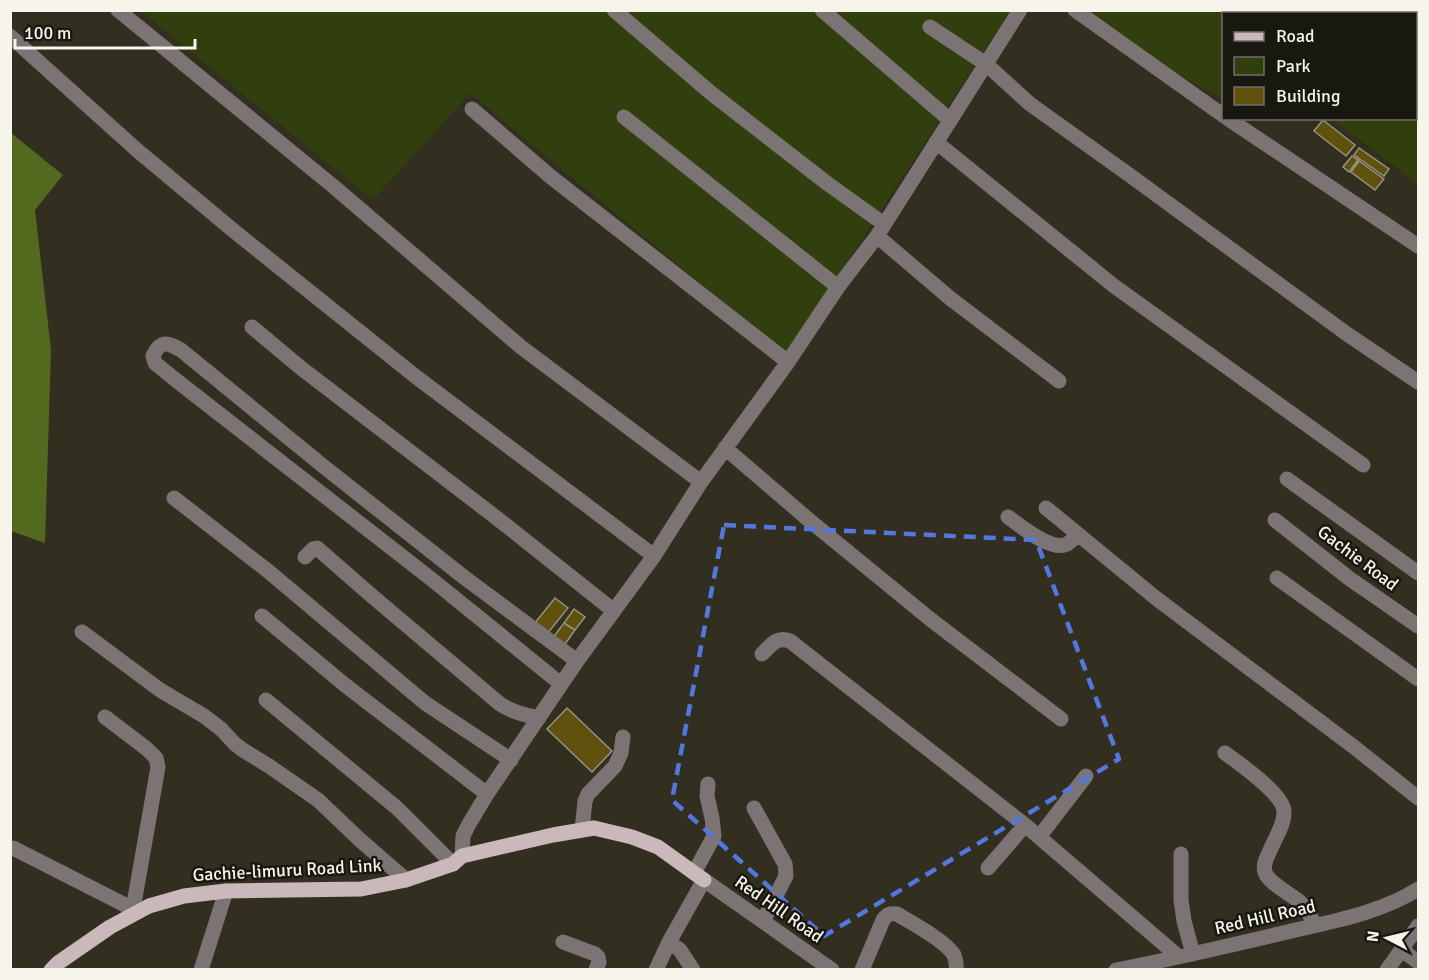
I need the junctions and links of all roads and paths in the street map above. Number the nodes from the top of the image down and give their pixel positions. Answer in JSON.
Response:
{"nodes":[{"id":1,"x":118,"y":10,"type":"edge"},
{"id":2,"x":614,"y":10,"type":"edge"},
{"id":3,"x":822,"y":10,"type":"edge"},
{"id":4,"x":1020,"y":10,"type":"edge"},
{"id":5,"x":1075,"y":10,"type":"edge"},
{"id":6,"x":930,"y":27,"type":"dead end"},
{"id":7,"x":10,"y":36,"type":"edge"},
{"id":8,"x":986,"y":64,"type":"junction"},
{"id":9,"x":472,"y":110,"type":"dead end"},
{"id":10,"x":1222,"y":115,"type":"edge"},
{"id":11,"x":624,"y":117,"type":"dead end"},
{"id":12,"x":950,"y":120,"type":"junction"},
{"id":13,"x":1230,"y":120,"type":"edge"},
{"id":14,"x":936,"y":142,"type":"junction"},
{"id":15,"x":880,"y":230,"type":"junction"},
{"id":16,"x":1419,"y":246,"type":"edge"},
{"id":17,"x":838,"y":287,"type":"junction"},
{"id":18,"x":252,"y":327,"type":"dead end"},
{"id":19,"x":788,"y":362,"type":"junction"},
{"id":20,"x":1059,"y":381,"type":"dead end"},
{"id":21,"x":1419,"y":382,"type":"edge"},
{"id":22,"x":724,"y":448,"type":"junction"},
{"id":23,"x":1363,"y":465,"type":"dead end"},
{"id":24,"x":1287,"y":479,"type":"dead end"},
{"id":25,"x":700,"y":482,"type":"junction"},
{"id":26,"x":174,"y":498,"type":"dead end"},
{"id":27,"x":1046,"y":508,"type":"dead end"},
{"id":28,"x":1008,"y":517,"type":"dead end"},
{"id":29,"x":1275,"y":520,"type":"dead end"},
{"id":30,"x":1077,"y":534,"type":"junction"},
{"id":31,"x":654,"y":556,"type":"junction"},
{"id":32,"x":305,"y":557,"type":"dead end"},
{"id":33,"x":1419,"y":573,"type":"edge"},
{"id":34,"x":1277,"y":578,"type":"dead end"},
{"id":35,"x":614,"y":611,"type":"junction"},
{"id":36,"x":262,"y":616,"type":"dead end"},
{"id":37,"x":1419,"y":626,"type":"edge"},
{"id":38,"x":82,"y":632,"type":"dead end"},
{"id":39,"x":762,"y":654,"type":"dead end"},
{"id":40,"x":576,"y":661,"type":"junction"},
{"id":41,"x":1419,"y":679,"type":"edge"},
{"id":42,"x":561,"y":684,"type":"junction"},
{"id":43,"x":266,"y":700,"type":"dead end"},
{"id":44,"x":105,"y":717,"type":"dead end"},
{"id":45,"x":539,"y":718,"type":"junction"},
{"id":46,"x":1061,"y":719,"type":"dead end"},
{"id":47,"x":624,"y":738,"type":"dead end"},
{"id":48,"x":1225,"y":753,"type":"dead end"},
{"id":49,"x":511,"y":760,"type":"junction"},
{"id":50,"x":1086,"y":776,"type":"dead end"},
{"id":51,"x":708,"y":784,"type":"dead end"},
{"id":52,"x":487,"y":794,"type":"junction"},
{"id":53,"x":1419,"y":798,"type":"edge"},
{"id":54,"x":754,"y":808,"type":"dead end"},
{"id":55,"x":1025,"y":825,"type":"junction"},
{"id":56,"x":582,"y":830,"type":"junction"},
{"id":57,"x":1039,"y":837,"type":"junction"},
{"id":58,"x":13,"y":849,"type":"dead end"},
{"id":59,"x":1181,"y":854,"type":"dead end"},
{"id":60,"x":458,"y":860,"type":"junction"},
{"id":61,"x":988,"y":868,"type":"dead end"},
{"id":62,"x":699,"y":876,"type":"junction"},
{"id":63,"x":406,"y":880,"type":"junction"},
{"id":64,"x":1419,"y":889,"type":"edge"},
{"id":65,"x":226,"y":891,"type":"junction"},
{"id":66,"x":133,"y":912,"type":"junction"},
{"id":67,"x":763,"y":921,"type":"junction"},
{"id":68,"x":1315,"y":925,"type":"junction"},
{"id":69,"x":1419,"y":926,"type":"edge"},
{"id":70,"x":563,"y":942,"type":"dead end"},
{"id":71,"x":669,"y":942,"type":"junction"},
{"id":72,"x":1402,"y":950,"type":"junction"},
{"id":73,"x":1186,"y":956,"type":"junction"},
{"id":74,"x":1419,"y":962,"type":"edge"},
{"id":75,"x":51,"y":969,"type":"edge"},
{"id":76,"x":201,"y":969,"type":"edge"},
{"id":77,"x":597,"y":969,"type":"edge"},
{"id":78,"x":656,"y":969,"type":"edge"},
{"id":79,"x":693,"y":969,"type":"edge"},
{"id":80,"x":832,"y":969,"type":"edge"},
{"id":81,"x":862,"y":969,"type":"edge"},
{"id":82,"x":956,"y":969,"type":"edge"},
{"id":83,"x":1116,"y":969,"type":"edge"},
{"id":84,"x":1387,"y":969,"type":"edge"}],
"edges":[{"from":1,"to":25,"type":"street"},
{"from":2,"to":15,"type":"street"},
{"from":3,"to":12,"type":"street"},
{"from":4,"to":8,"type":"street"},
{"from":5,"to":10,"type":"street"},
{"from":6,"to":8,"type":"street"},
{"from":7,"to":31,"type":"street"},
{"from":8,"to":12,"type":"street"},
{"from":8,"to":21,"type":"street"},
{"from":9,"to":19,"type":"street"},
{"from":11,"to":17,"type":"street"},
{"from":12,"to":14,"type":"street"},
{"from":13,"to":16,"type":"street"},
{"from":14,"to":15,"type":"street"},
{"from":14,"to":23,"type":"street"},
{"from":15,"to":17,"type":"street"},
{"from":15,"to":20,"type":"street"},
{"from":17,"to":19,"type":"street"},
{"from":18,"to":35,"type":"street"},
{"from":19,"to":22,"type":"street"},
{"from":22,"to":25,"type":"street"},
{"from":22,"to":46,"type":"street"},
{"from":24,"to":33,"type":"street"},
{"from":25,"to":31,"type":"street"},
{"from":26,"to":49,"type":"street"},
{"from":27,"to":30,"type":"street"},
{"from":28,"to":30,"type":"street"},
{"from":29,"to":37,"type":"street","name":"Gachie Road"},
{"from":30,"to":53,"type":"street"},
{"from":31,"to":35,"type":"street"},
{"from":32,"to":45,"type":"street"},
{"from":34,"to":41,"type":"street"},
{"from":35,"to":40,"type":"street"},
{"from":36,"to":52,"type":"street"},
{"from":38,"to":63,"type":"street"},
{"from":39,"to":55,"type":"street"},
{"from":40,"to":42,"type":"street"},
{"from":40,"to":42,"type":"street"},
{"from":42,"to":45,"type":"street"},
{"from":43,"to":60,"type":"street"},
{"from":44,"to":66,"type":"street"},
{"from":45,"to":49,"type":"street"},
{"from":47,"to":56,"type":"street"},
{"from":48,"to":68,"type":"street"},
{"from":49,"to":52,"type":"street"},
{"from":50,"to":57,"type":"street"},
{"from":51,"to":62,"type":"street"},
{"from":52,"to":60,"type":"street"},
{"from":54,"to":67,"type":"street"},
{"from":55,"to":57,"type":"street"},
{"from":55,"to":61,"type":"street"},
{"from":56,"to":60,"type":"main road","name":"Gachie-limuru Road Link"},
{"from":56,"to":62,"type":"main road","name":"Gachie-limuru Road Link"},
{"from":57,"to":73,"type":"street"},
{"from":58,"to":66,"type":"street"},
{"from":59,"to":73,"type":"street"},
{"from":60,"to":63,"type":"main road","name":"Gachie-limuru Road Link"},
{"from":62,"to":67,"type":"street","name":"Red Hill Road"},
{"from":62,"to":71,"type":"street"},
{"from":63,"to":65,"type":"main road","name":"Gachie-limuru Road Link"},
{"from":64,"to":68,"type":"street","name":"Red Hill Road"},
{"from":65,"to":66,"type":"main road","name":"Gachie-limuru Road Link"},
{"from":65,"to":76,"type":"street"},
{"from":66,"to":75,"type":"main road","name":"Gachie-limuru Road Link"},
{"from":67,"to":80,"type":"street","name":"Red Hill Road"},
{"from":68,"to":73,"type":"street","name":"Red Hill Road"},
{"from":69,"to":72,"type":"street"},
{"from":70,"to":77,"type":"street"},
{"from":71,"to":78,"type":"street"},
{"from":71,"to":79,"type":"street"},
{"from":72,"to":74,"type":"street"},
{"from":72,"to":84,"type":"street"},
{"from":73,"to":83,"type":"street","name":"Red Hill Road"},
{"from":81,"to":82,"type":"street"}]}
